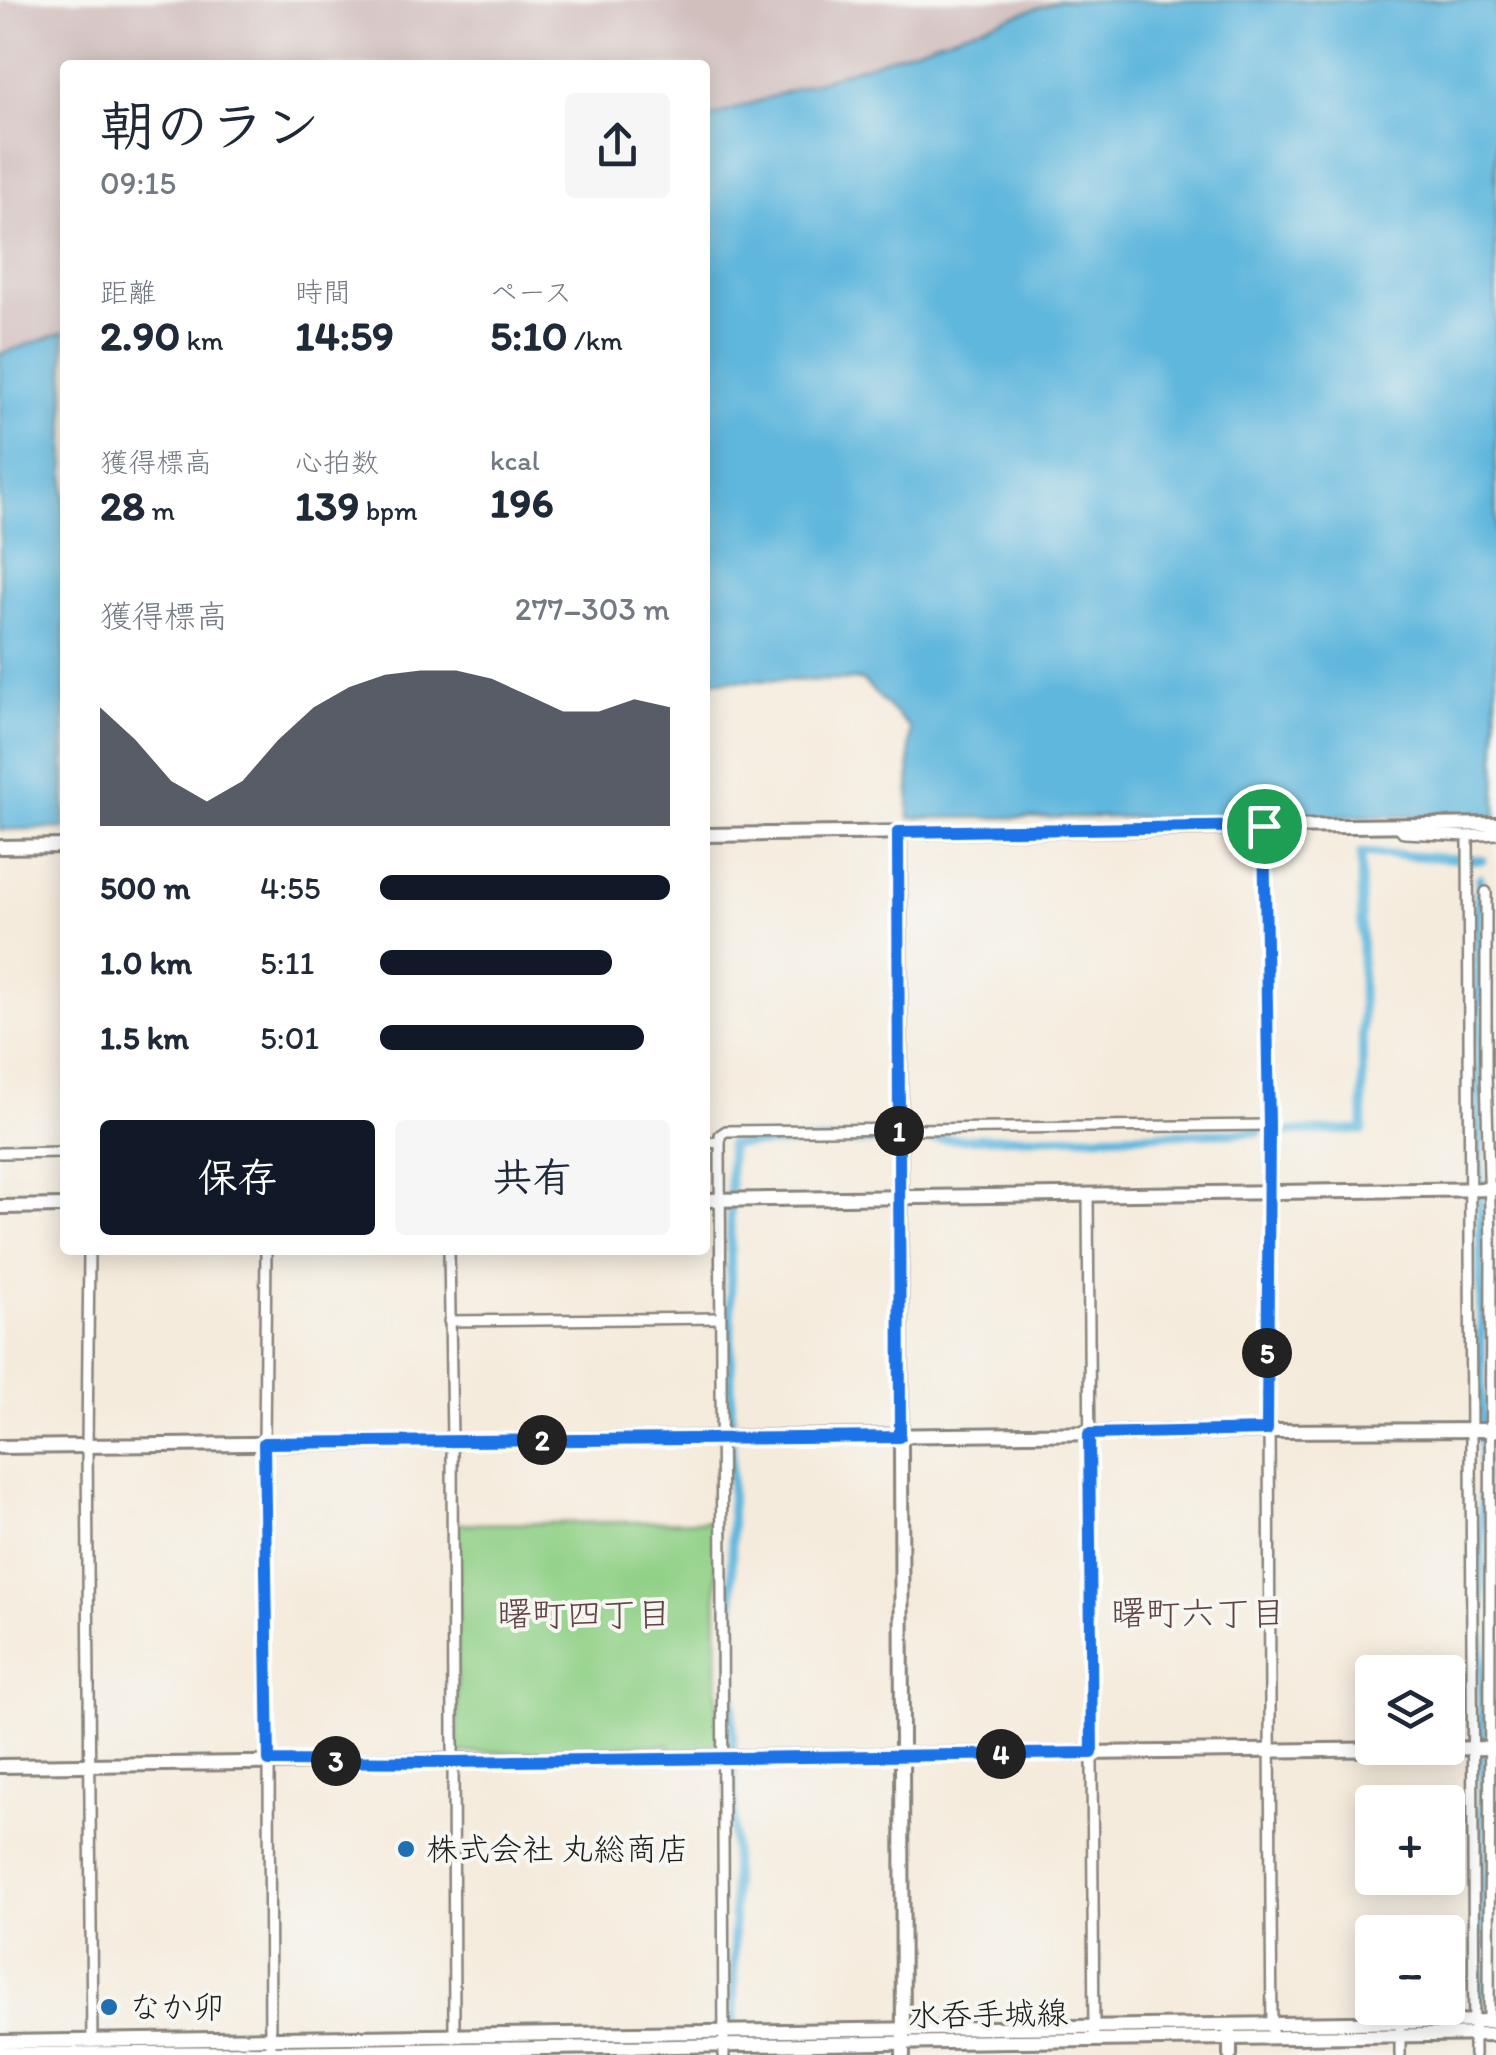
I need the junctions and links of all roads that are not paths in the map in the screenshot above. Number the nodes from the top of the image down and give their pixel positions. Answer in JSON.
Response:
{"nodes":[{"id":1,"x":1396,"y":824,"type":"junction"},
{"id":2,"x":1496,"y":824,"type":"edge"},
{"id":3,"x":1264,"y":826,"type":"junction"},
{"id":4,"x":898,"y":832,"type":"junction"},
{"id":5,"x":1496,"y":834,"type":"edge"},
{"id":6,"x":710,"y":835,"type":"edge"},
{"id":7,"x":1468,"y":842,"type":"junction"},
{"id":8,"x":60,"y":846,"type":"edge"},
{"id":9,"x":0,"y":847,"type":"edge"},
{"id":10,"x":1481,"y":892,"type":"edge"},
{"id":11,"x":1269,"y":1125,"type":"junction"},
{"id":12,"x":899,"y":1131,"type":"junction"},
{"id":13,"x":720,"y":1142,"type":"junction"},
{"id":14,"x":710,"y":1143,"type":"edge"},
{"id":15,"x":60,"y":1152,"type":"edge"},
{"id":16,"x":0,"y":1153,"type":"edge"},
{"id":17,"x":1483,"y":1189,"type":"edge"},
{"id":18,"x":1268,"y":1193,"type":"junction"},
{"id":19,"x":1088,"y":1194,"type":"junction"},
{"id":20,"x":900,"y":1196,"type":"junction"},
{"id":21,"x":710,"y":1200,"type":"edge"},
{"id":22,"x":727,"y":1200,"type":"junction"},
{"id":23,"x":60,"y":1206,"type":"edge"},
{"id":24,"x":0,"y":1207,"type":"edge"},
{"id":25,"x":1494,"y":1241,"type":"edge"},
{"id":26,"x":89,"y":1255,"type":"edge"},
{"id":27,"x":266,"y":1255,"type":"edge"},
{"id":28,"x":449,"y":1255,"type":"edge"},
{"id":29,"x":1494,"y":1287,"type":"edge"},
{"id":30,"x":720,"y":1318,"type":"junction"},
{"id":31,"x":449,"y":1320,"type":"junction"},
{"id":32,"x":1494,"y":1334,"type":"edge"},
{"id":33,"x":1493,"y":1382,"type":"edge"},
{"id":34,"x":1267,"y":1430,"type":"junction"},
{"id":35,"x":1484,"y":1430,"type":"edge"},
{"id":36,"x":1089,"y":1434,"type":"junction"},
{"id":37,"x":900,"y":1437,"type":"junction"},
{"id":38,"x":728,"y":1439,"type":"junction"},
{"id":39,"x":452,"y":1440,"type":"junction"},
{"id":40,"x":264,"y":1443,"type":"junction"},
{"id":41,"x":87,"y":1447,"type":"junction"},
{"id":42,"x":0,"y":1448,"type":"edge"},
{"id":43,"x":1493,"y":1493,"type":"edge"},
{"id":44,"x":1494,"y":1555,"type":"edge"},
{"id":45,"x":1493,"y":1618,"type":"edge"},
{"id":46,"x":1494,"y":1681,"type":"edge"},
{"id":47,"x":1484,"y":1748,"type":"edge"},
{"id":48,"x":1270,"y":1751,"type":"junction"},
{"id":49,"x":1092,"y":1753,"type":"junction"},
{"id":50,"x":902,"y":1755,"type":"junction"},
{"id":51,"x":729,"y":1757,"type":"junction"},
{"id":52,"x":269,"y":1761,"type":"junction"},
{"id":53,"x":452,"y":1762,"type":"junction"},
{"id":54,"x":89,"y":1765,"type":"junction"},
{"id":55,"x":0,"y":1766,"type":"edge"},
{"id":56,"x":1492,"y":2021,"type":"edge"},
{"id":57,"x":1473,"y":2028,"type":"junction"},
{"id":58,"x":1272,"y":2030,"type":"junction"},
{"id":59,"x":1400,"y":2030,"type":"junction"},
{"id":60,"x":1230,"y":2031,"type":"junction"},
{"id":61,"x":1094,"y":2033,"type":"junction"},
{"id":62,"x":1496,"y":2034,"type":"edge"},
{"id":63,"x":0,"y":2042,"type":"edge"},
{"id":64,"x":904,"y":2042,"type":"edge"},
{"id":65,"x":724,"y":2044,"type":"edge"},
{"id":66,"x":453,"y":2047,"type":"edge"},
{"id":67,"x":968,"y":2048,"type":"edge"},
{"id":68,"x":270,"y":2049,"type":"edge"},
{"id":69,"x":93,"y":2050,"type":"edge"},
{"id":70,"x":0,"y":2054,"type":"edge"},
{"id":71,"x":1230,"y":2055,"type":"edge"},
{"id":72,"x":1400,"y":2055,"type":"edge"},
{"id":73,"x":1474,"y":2055,"type":"edge"}],
"edges":[{"from":1,"to":2,"type":"street"},
{"from":1,"to":3,"type":"street"},
{"from":1,"to":7,"type":"street"},
{"from":3,"to":4,"type":"street"},
{"from":3,"to":11,"type":"street"},
{"from":4,"to":6,"type":"street"},
{"from":4,"to":12,"type":"street"},
{"from":5,"to":7,"type":"street"},
{"from":7,"to":10,"type":"street"},
{"from":8,"to":9,"type":"street"},
{"from":10,"to":17,"type":"street"},
{"from":10,"to":17,"type":"street"},
{"from":11,"to":12,"type":"street"},
{"from":11,"to":18,"type":"street"},
{"from":12,"to":13,"type":"street"},
{"from":12,"to":20,"type":"street"},
{"from":13,"to":14,"type":"street"},
{"from":13,"to":22,"type":"street"},
{"from":15,"to":16,"type":"street"},
{"from":17,"to":18,"type":"street"},
{"from":17,"to":25,"type":"street"},
{"from":17,"to":35,"type":"street"},
{"from":18,"to":19,"type":"street"},
{"from":18,"to":34,"type":"street"},
{"from":19,"to":20,"type":"street"},
{"from":19,"to":36,"type":"street"},
{"from":20,"to":22,"type":"street"},
{"from":20,"to":37,"type":"street"},
{"from":21,"to":22,"type":"street"},
{"from":22,"to":30,"type":"street"},
{"from":23,"to":24,"type":"street"},
{"from":25,"to":29,"type":"street"},
{"from":26,"to":41,"type":"street"},
{"from":27,"to":40,"type":"street"},
{"from":28,"to":31,"type":"street"},
{"from":29,"to":32,"type":"street"},
{"from":30,"to":31,"type":"street"},
{"from":30,"to":38,"type":"street"},
{"from":31,"to":39,"type":"street"},
{"from":32,"to":33,"type":"street"},
{"from":33,"to":35,"type":"street"},
{"from":34,"to":35,"type":"street"},
{"from":34,"to":36,"type":"street"},
{"from":34,"to":48,"type":"street"},
{"from":35,"to":43,"type":"street"},
{"from":35,"to":47,"type":"street"},
{"from":36,"to":37,"type":"street"},
{"from":36,"to":49,"type":"street"},
{"from":37,"to":38,"type":"street"},
{"from":37,"to":50,"type":"street"},
{"from":38,"to":39,"type":"street"},
{"from":38,"to":51,"type":"street"},
{"from":39,"to":40,"type":"street"},
{"from":39,"to":53,"type":"street"},
{"from":40,"to":41,"type":"street"},
{"from":40,"to":52,"type":"street"},
{"from":41,"to":42,"type":"street"},
{"from":41,"to":54,"type":"street"},
{"from":43,"to":44,"type":"street"},
{"from":44,"to":45,"type":"street"},
{"from":45,"to":46,"type":"street"},
{"from":46,"to":47,"type":"street"},
{"from":47,"to":48,"type":"street"},
{"from":47,"to":56,"type":"street"},
{"from":47,"to":57,"type":"street"},
{"from":48,"to":49,"type":"street"},
{"from":48,"to":58,"type":"street"},
{"from":49,"to":50,"type":"street"},
{"from":49,"to":61,"type":"street"},
{"from":50,"to":51,"type":"street"},
{"from":50,"to":64,"type":"street"},
{"from":51,"to":53,"type":"street"},
{"from":51,"to":65,"type":"street"},
{"from":52,"to":53,"type":"street"},
{"from":52,"to":54,"type":"street"},
{"from":52,"to":68,"type":"street"},
{"from":53,"to":66,"type":"street"},
{"from":54,"to":55,"type":"street"},
{"from":54,"to":69,"type":"street"},
{"from":56,"to":57,"type":"street","name":"水呑手城線"},
{"from":57,"to":59,"type":"street","name":"水呑手城線"},
{"from":57,"to":62,"type":"street","name":"水呑手城線"},
{"from":57,"to":73,"type":"street"},
{"from":58,"to":59,"type":"street","name":"水呑手城線"},
{"from":58,"to":60,"type":"street","name":"水呑手城線"},
{"from":59,"to":72,"type":"street"},
{"from":60,"to":61,"type":"street","name":"水呑手城線"},
{"from":60,"to":71,"type":"street"},
{"from":61,"to":64,"type":"street","name":"水呑手城線"},
{"from":61,"to":67,"type":"street","name":"水呑手城線"},
{"from":63,"to":69,"type":"street","name":"水呑手城線"},
{"from":64,"to":65,"type":"street","name":"水呑手城線"},
{"from":64,"to":67,"type":"street","name":"水呑手城線"},
{"from":65,"to":66,"type":"street","name":"水呑手城線"},
{"from":66,"to":68,"type":"street","name":"水呑手城線"},
{"from":68,"to":69,"type":"street","name":"水呑手城線"},
{"from":69,"to":70,"type":"street","name":"水呑手城線"}]}
